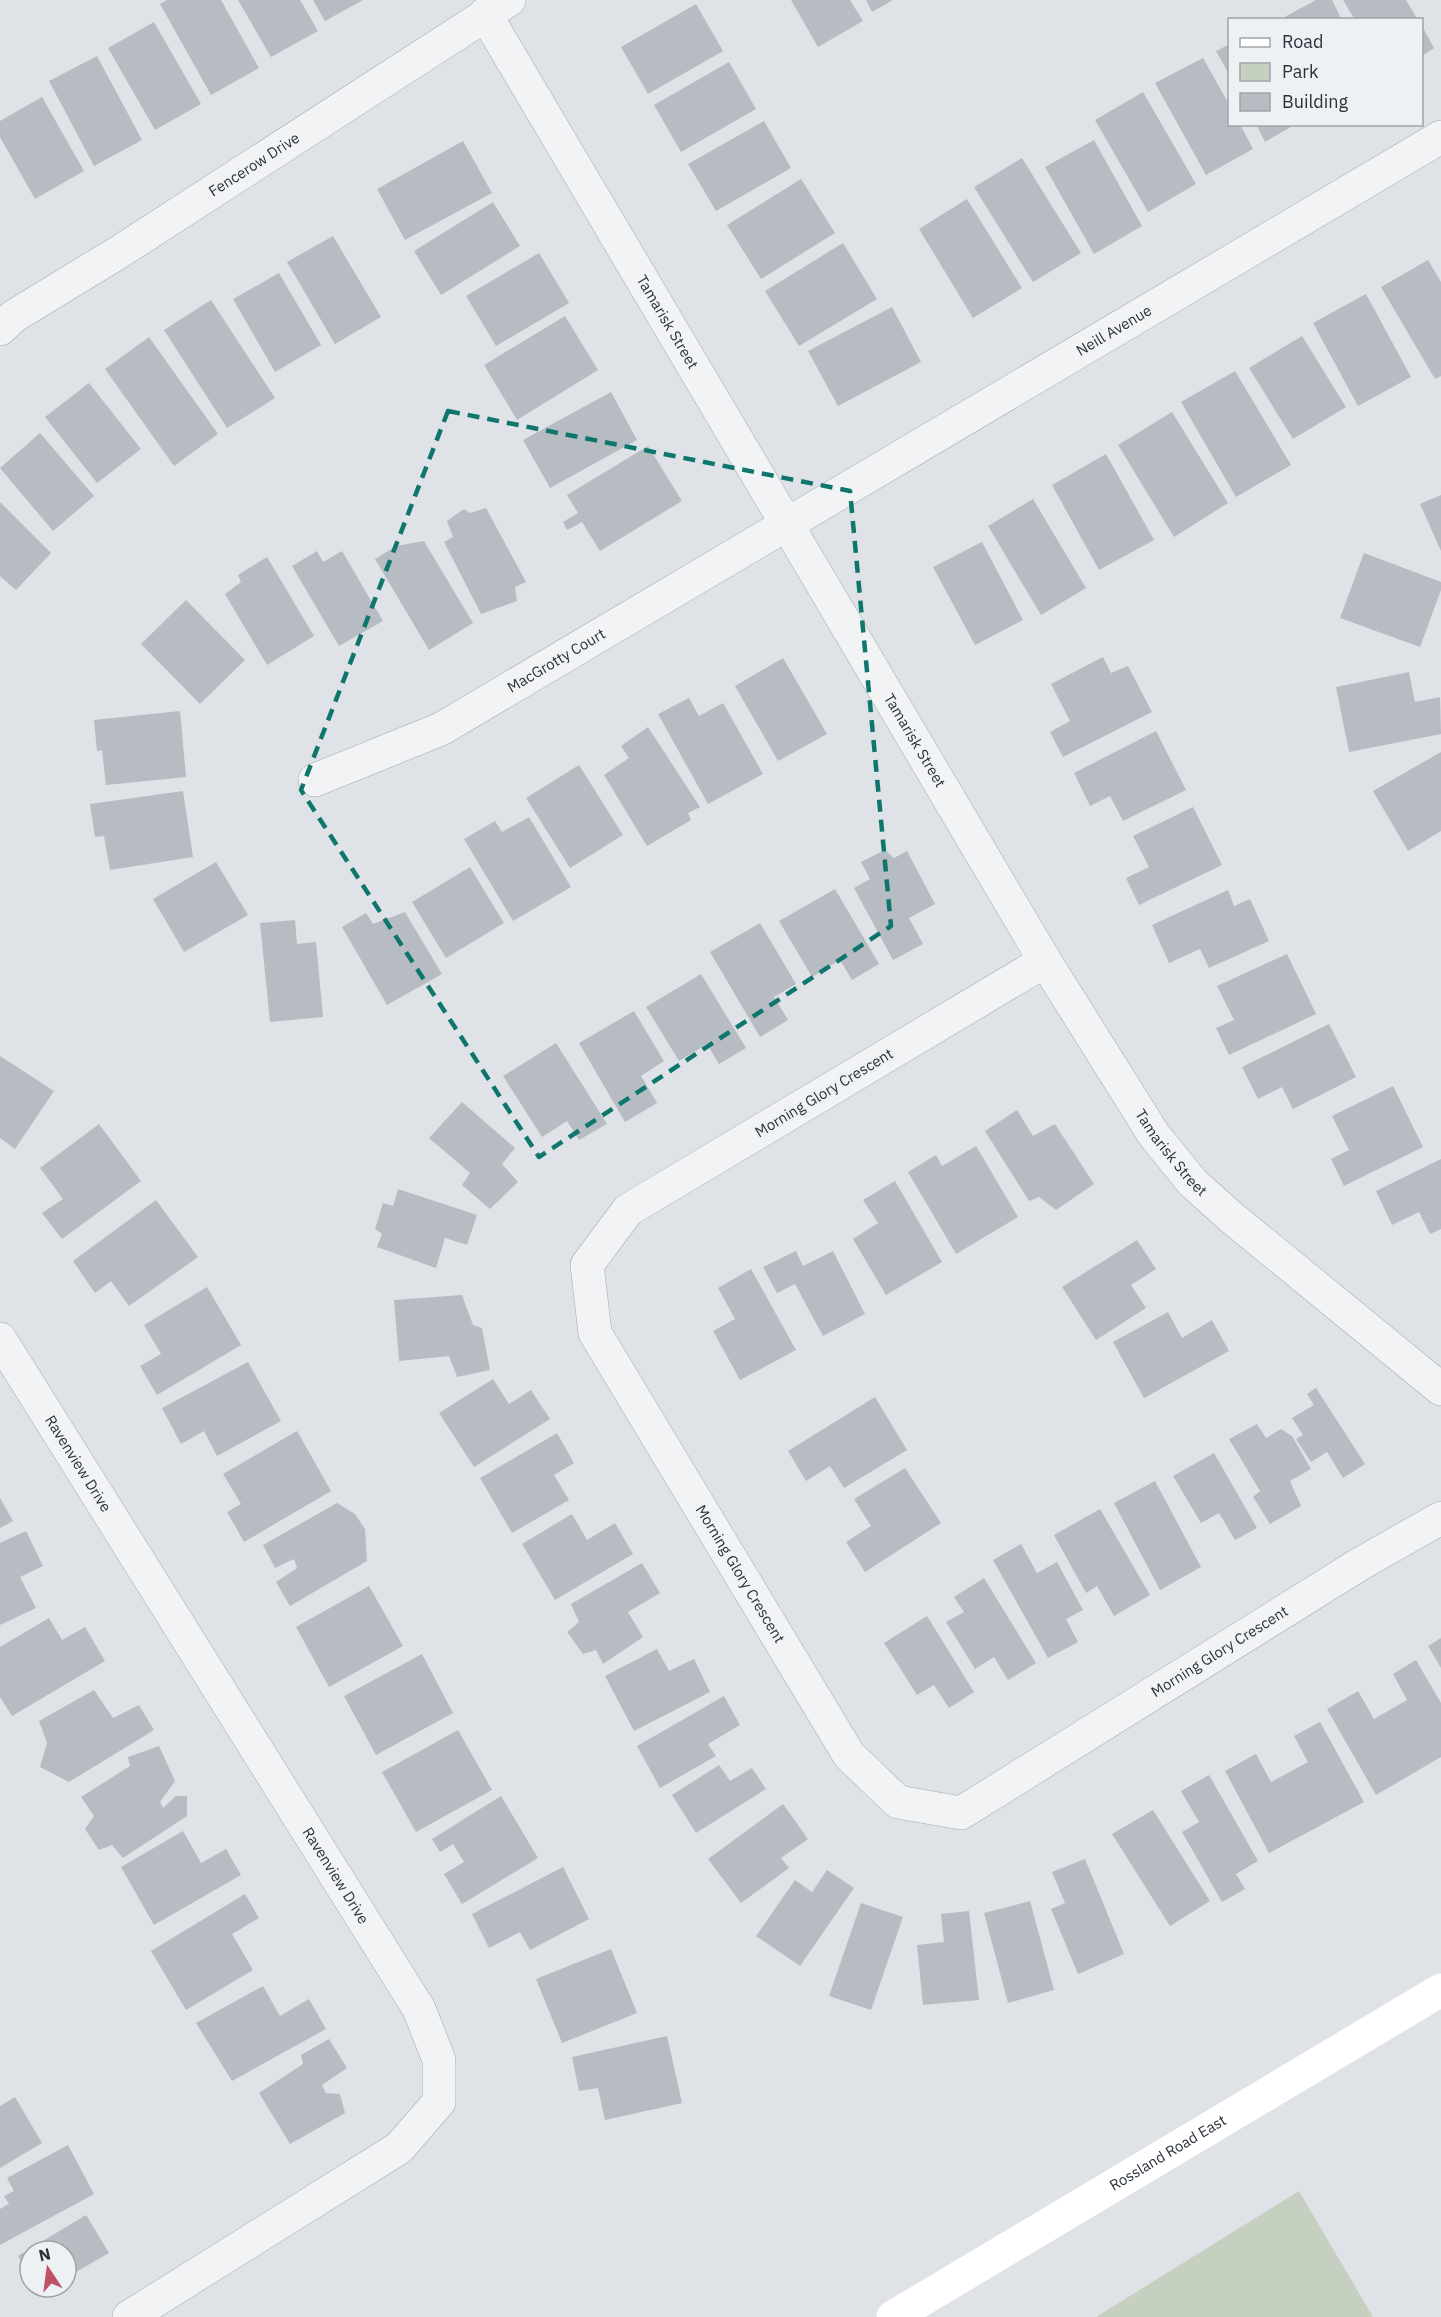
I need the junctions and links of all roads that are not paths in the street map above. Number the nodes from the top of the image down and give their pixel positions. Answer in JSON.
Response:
{"nodes":[{"id":1,"x":497,"y":7,"type":"edge"},
{"id":2,"x":1441,"y":137,"type":"edge"},
{"id":3,"x":4,"y":313,"type":"edge"},
{"id":4,"x":788,"y":523,"type":"junction"},
{"id":5,"x":315,"y":780,"type":"dead end"},
{"id":6,"x":1046,"y":961,"type":"junction"},
{"id":7,"x":0,"y":1339,"type":"edge"},
{"id":8,"x":1441,"y":1389,"type":"edge"},
{"id":9,"x":1441,"y":1518,"type":"edge"},
{"id":10,"x":1441,"y":1990,"type":"edge"},
{"id":11,"x":129,"y":2317,"type":"edge"},
{"id":12,"x":893,"y":2317,"type":"edge"}],
"edges":[{"from":1,"to":3,"type":"street","name":"Fencerow Drive"},
{"from":1,"to":4,"type":"street","name":"Tamarisk Street"},
{"from":2,"to":4,"type":"street","name":"Neill Avenue"},
{"from":4,"to":5,"type":"street","name":"MacGrotty Court"},
{"from":4,"to":6,"type":"street","name":"Tamarisk Street"},
{"from":6,"to":8,"type":"street","name":"Tamarisk Street"},
{"from":6,"to":9,"type":"street","name":"Morning Glory Crescent"},
{"from":7,"to":11,"type":"street","name":"Ravenview Drive"},
{"from":10,"to":12,"type":"main road","name":"Rossland Road East"}]}
